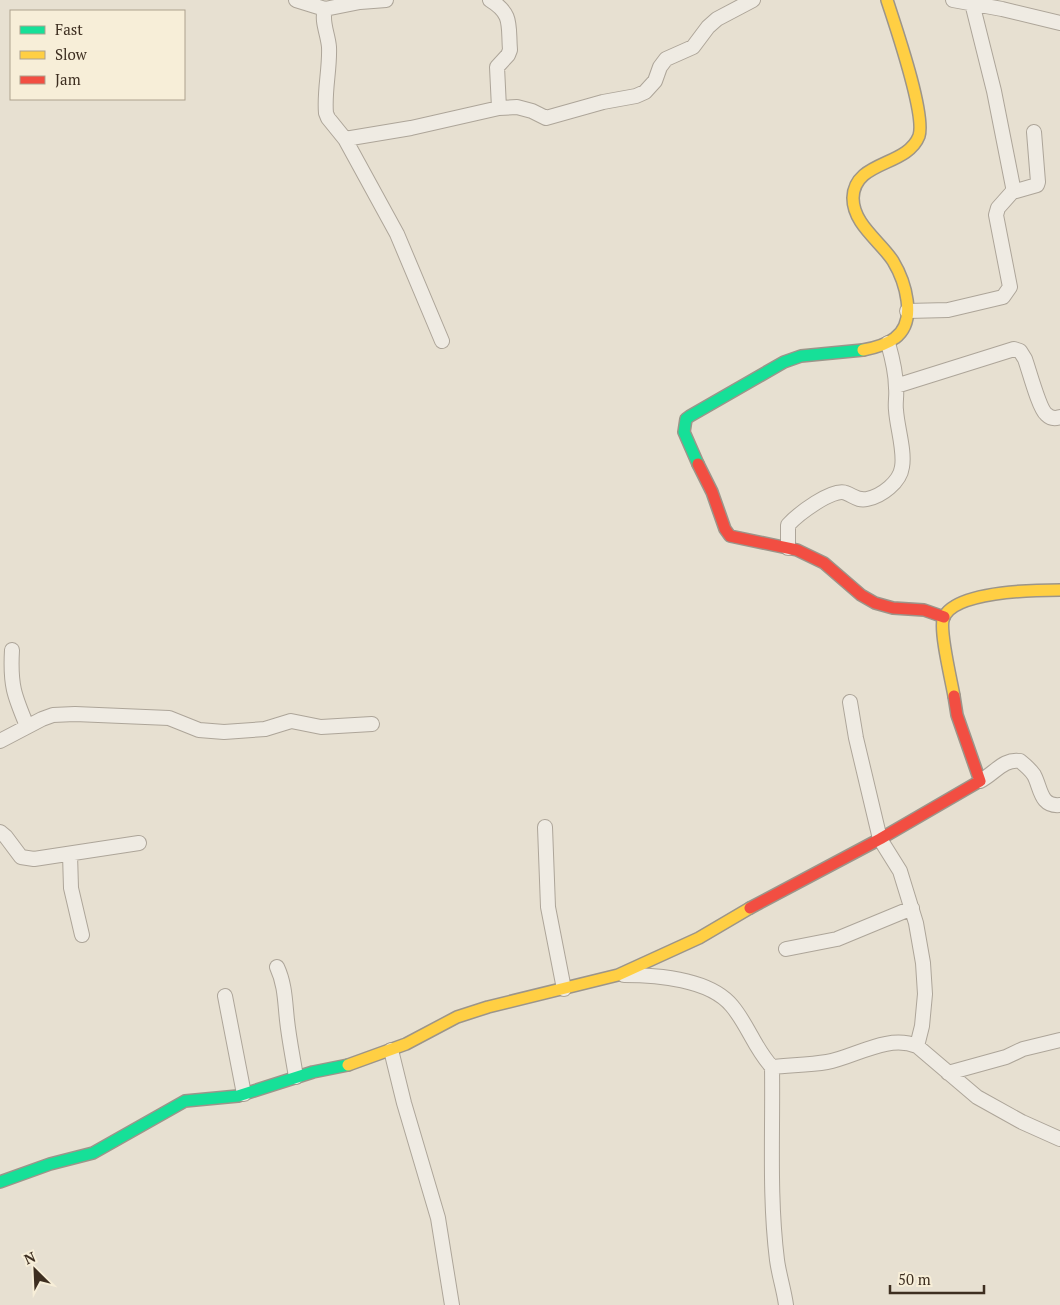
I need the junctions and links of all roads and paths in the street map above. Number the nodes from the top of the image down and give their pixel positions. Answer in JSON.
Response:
{"nodes":[{"id":1,"x":296,"y":0,"type":"edge"},
{"id":2,"x":386,"y":0,"type":"edge"},
{"id":3,"x":490,"y":0,"type":"edge"},
{"id":4,"x":753,"y":0,"type":"edge"},
{"id":5,"x":887,"y":0,"type":"edge"},
{"id":6,"x":953,"y":0,"type":"edge"},
{"id":7,"x":972,"y":3,"type":"junction"},
{"id":8,"x":324,"y":9,"type":"junction"},
{"id":9,"x":1060,"y":23,"type":"edge"},
{"id":10,"x":499,"y":108,"type":"junction"},
{"id":11,"x":1034,"y":132,"type":"dead end"},
{"id":12,"x":345,"y":139,"type":"junction"},
{"id":13,"x":1014,"y":190,"type":"junction"},
{"id":14,"x":907,"y":312,"type":"junction"},
{"id":15,"x":442,"y":341,"type":"dead end"},
{"id":16,"x":888,"y":342,"type":"junction"},
{"id":17,"x":896,"y":386,"type":"junction"},
{"id":18,"x":1060,"y":418,"type":"edge"},
{"id":19,"x":788,"y":548,"type":"junction"},
{"id":20,"x":1060,"y":590,"type":"edge"},
{"id":21,"x":944,"y":617,"type":"junction"},
{"id":22,"x":12,"y":650,"type":"dead end"},
{"id":23,"x":850,"y":702,"type":"dead end"},
{"id":24,"x":372,"y":724,"type":"dead end"},
{"id":25,"x":27,"y":726,"type":"junction"},
{"id":26,"x":0,"y":741,"type":"edge"},
{"id":27,"x":980,"y":780,"type":"junction"},
{"id":28,"x":1060,"y":805,"type":"edge"},
{"id":29,"x":545,"y":827,"type":"dead end"},
{"id":30,"x":0,"y":832,"type":"edge"},
{"id":31,"x":880,"y":839,"type":"junction"},
{"id":32,"x":139,"y":843,"type":"dead end"},
{"id":33,"x":70,"y":854,"type":"junction"},
{"id":34,"x":912,"y":908,"type":"junction"},
{"id":35,"x":82,"y":935,"type":"dead end"},
{"id":36,"x":786,"y":948,"type":"dead end"},
{"id":37,"x":277,"y":967,"type":"dead end"},
{"id":38,"x":618,"y":975,"type":"junction"},
{"id":39,"x":564,"y":989,"type":"junction"},
{"id":40,"x":225,"y":996,"type":"dead end"},
{"id":41,"x":1060,"y":1040,"type":"edge"},
{"id":42,"x":917,"y":1046,"type":"junction"},
{"id":43,"x":391,"y":1050,"type":"junction"},
{"id":44,"x":772,"y":1067,"type":"junction"},
{"id":45,"x":948,"y":1073,"type":"junction"},
{"id":46,"x":296,"y":1077,"type":"junction"},
{"id":47,"x":244,"y":1094,"type":"junction"},
{"id":48,"x":1060,"y":1139,"type":"edge"},
{"id":49,"x":0,"y":1182,"type":"edge"},
{"id":50,"x":452,"y":1305,"type":"edge"},
{"id":51,"x":786,"y":1305,"type":"edge"}],
"edges":[{"from":1,"to":8,"type":"street"},
{"from":2,"to":8,"type":"street"},
{"from":3,"to":10,"type":"street"},
{"from":4,"to":10,"type":"street"},
{"from":5,"to":14,"type":"street"},
{"from":6,"to":7,"type":"street"},
{"from":7,"to":9,"type":"street"},
{"from":7,"to":13,"type":"street"},
{"from":8,"to":12,"type":"street"},
{"from":10,"to":12,"type":"street"},
{"from":11,"to":13,"type":"street"},
{"from":12,"to":15,"type":"street"},
{"from":13,"to":14,"type":"street"},
{"from":14,"to":16,"type":"street"},
{"from":16,"to":17,"type":"street"},
{"from":16,"to":19,"type":"street"},
{"from":17,"to":18,"type":"street"},
{"from":17,"to":19,"type":"street"},
{"from":19,"to":21,"type":"street"},
{"from":20,"to":21,"type":"street"},
{"from":21,"to":27,"type":"street"},
{"from":22,"to":25,"type":"street"},
{"from":23,"to":31,"type":"street"},
{"from":24,"to":25,"type":"street"},
{"from":25,"to":26,"type":"street"},
{"from":27,"to":28,"type":"street"},
{"from":27,"to":31,"type":"street"},
{"from":29,"to":39,"type":"street"},
{"from":30,"to":33,"type":"street"},
{"from":31,"to":34,"type":"street"},
{"from":31,"to":38,"type":"street"},
{"from":32,"to":33,"type":"street"},
{"from":33,"to":35,"type":"street"},
{"from":34,"to":36,"type":"street"},
{"from":34,"to":42,"type":"street"},
{"from":37,"to":46,"type":"street"},
{"from":38,"to":39,"type":"street"},
{"from":38,"to":44,"type":"street"},
{"from":39,"to":43,"type":"street"},
{"from":40,"to":47,"type":"street"},
{"from":41,"to":45,"type":"street"},
{"from":42,"to":44,"type":"street"},
{"from":42,"to":45,"type":"street"},
{"from":43,"to":46,"type":"street"},
{"from":43,"to":50,"type":"street"},
{"from":44,"to":51,"type":"street"},
{"from":45,"to":48,"type":"street"},
{"from":46,"to":47,"type":"street"},
{"from":47,"to":49,"type":"street"}]}
